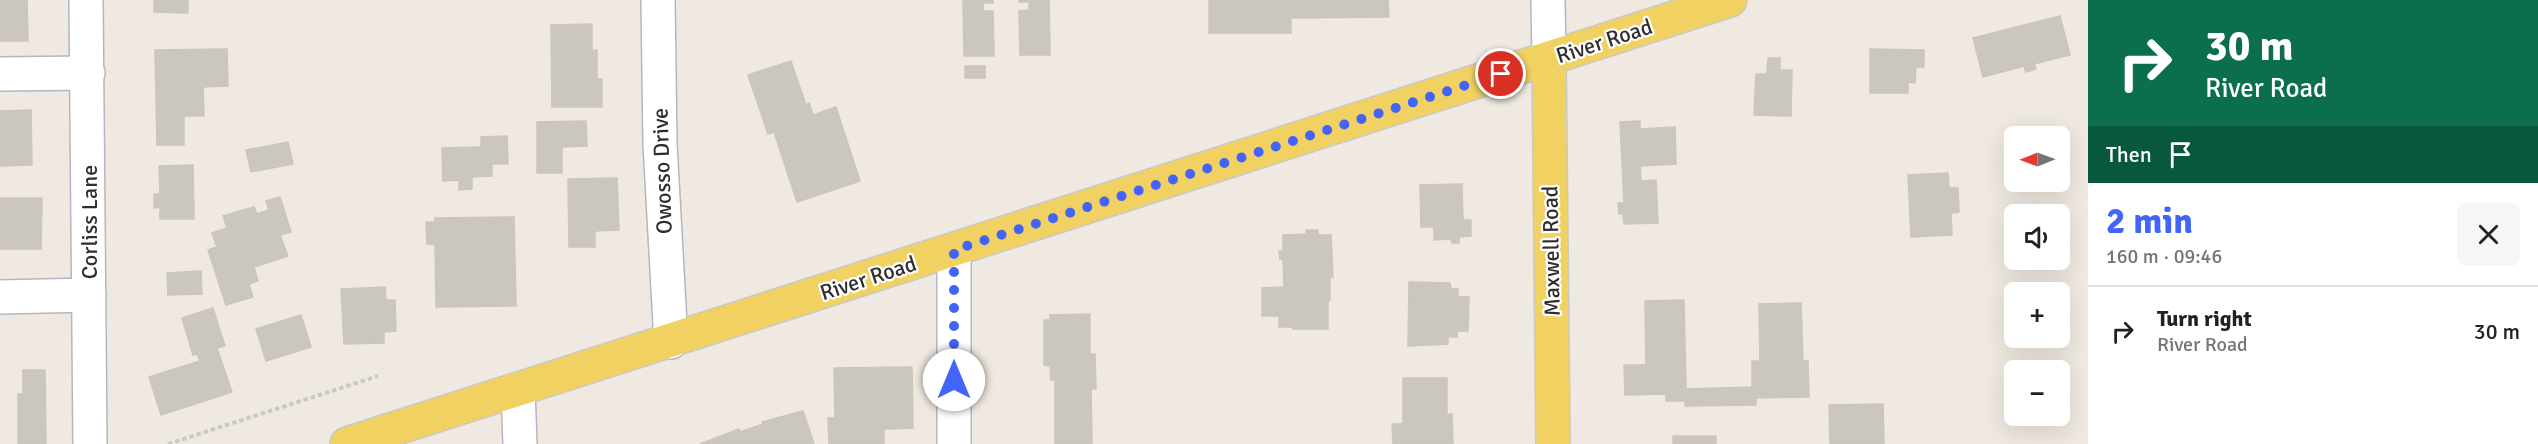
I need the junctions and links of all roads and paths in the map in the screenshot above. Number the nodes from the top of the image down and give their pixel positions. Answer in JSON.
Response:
{"nodes":[{"id":1,"x":87,"y":0,"type":"edge"},
{"id":2,"x":658,"y":0,"type":"edge"},
{"id":3,"x":1548,"y":0,"type":"edge"},
{"id":4,"x":1730,"y":0,"type":"edge"},
{"id":5,"x":1549,"y":58,"type":"junction"},
{"id":6,"x":88,"y":73,"type":"junction"},
{"id":7,"x":0,"y":74,"type":"edge"},
{"id":8,"x":954,"y":250,"type":"junction"},
{"id":9,"x":89,"y":294,"type":"junction"},
{"id":10,"x":0,"y":297,"type":"edge"},
{"id":11,"x":672,"y":342,"type":"junction"},
{"id":12,"x":378,"y":376,"type":"dead end"},
{"id":13,"x":518,"y":390,"type":"junction"},
{"id":14,"x":90,"y":444,"type":"edge"},
{"id":15,"x":168,"y":444,"type":"edge"},
{"id":16,"x":347,"y":444,"type":"edge"},
{"id":17,"x":520,"y":444,"type":"edge"},
{"id":18,"x":954,"y":444,"type":"edge"},
{"id":19,"x":1553,"y":444,"type":"edge"}],
"edges":[{"from":1,"to":6,"type":"street","name":"Corliss Lane"},
{"from":2,"to":11,"type":"street","name":"Owosso Drive"},
{"from":3,"to":5,"type":"street"},
{"from":4,"to":5,"type":"main road","name":"River Road"},
{"from":5,"to":8,"type":"main road","name":"River Road"},
{"from":5,"to":19,"type":"main road","name":"Maxwell Road"},
{"from":6,"to":7,"type":"street"},
{"from":6,"to":9,"type":"street","name":"Corliss Lane"},
{"from":8,"to":11,"type":"main road","name":"River Road"},
{"from":8,"to":18,"type":"street"},
{"from":9,"to":10,"type":"street"},
{"from":9,"to":14,"type":"street","name":"Corliss Lane"},
{"from":11,"to":13,"type":"main road","name":"River Road"},
{"from":12,"to":15,"type":"path"},
{"from":13,"to":16,"type":"main road","name":"River Road"},
{"from":13,"to":17,"type":"street"}]}
